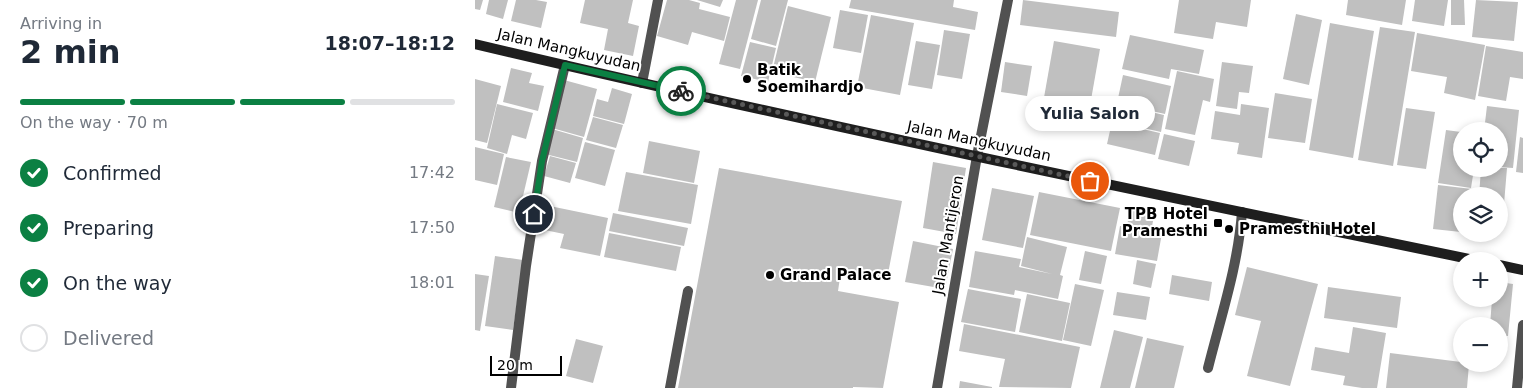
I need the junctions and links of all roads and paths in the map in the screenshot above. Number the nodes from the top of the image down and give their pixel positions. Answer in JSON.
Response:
{"nodes":[{"id":1,"x":658,"y":0,"type":"edge"},
{"id":2,"x":1008,"y":0,"type":"edge"},
{"id":3,"x":475,"y":44,"type":"edge"},
{"id":4,"x":565,"y":65,"type":"junction"},
{"id":5,"x":643,"y":83,"type":"junction"},
{"id":6,"x":977,"y":156,"type":"junction"},
{"id":7,"x":1242,"y":212,"type":"junction"},
{"id":8,"x":1453,"y":256,"type":"edge"},
{"id":9,"x":1508,"y":267,"type":"edge"},
{"id":10,"x":1523,"y":270,"type":"edge"},
{"id":11,"x":688,"y":291,"type":"dead end"},
{"id":12,"x":1523,"y":325,"type":"edge"},
{"id":13,"x":1208,"y":368,"type":"dead end"},
{"id":14,"x":511,"y":388,"type":"edge"},
{"id":15,"x":670,"y":388,"type":"edge"},
{"id":16,"x":937,"y":388,"type":"edge"},
{"id":17,"x":1517,"y":388,"type":"edge"}],
"edges":[{"from":1,"to":5,"type":"street"},
{"from":2,"to":6,"type":"street","name":"Jalan Mantijeron"},
{"from":3,"to":4,"type":"main road","name":"Jalan Mangkuyudan"},
{"from":4,"to":5,"type":"main road","name":"Jalan Mangkuyudan"},
{"from":4,"to":14,"type":"street"},
{"from":5,"to":6,"type":"main road","name":"Jalan Mangkuyudan"},
{"from":6,"to":7,"type":"main road","name":"Jalan Mangkuyudan"},
{"from":6,"to":16,"type":"street","name":"Jalan Mantijeron"},
{"from":7,"to":8,"type":"main road","name":"Jalan Mangkuyudan"},
{"from":7,"to":13,"type":"street"},
{"from":9,"to":10,"type":"main road"},
{"from":11,"to":15,"type":"street"},
{"from":12,"to":17,"type":"street"}]}
